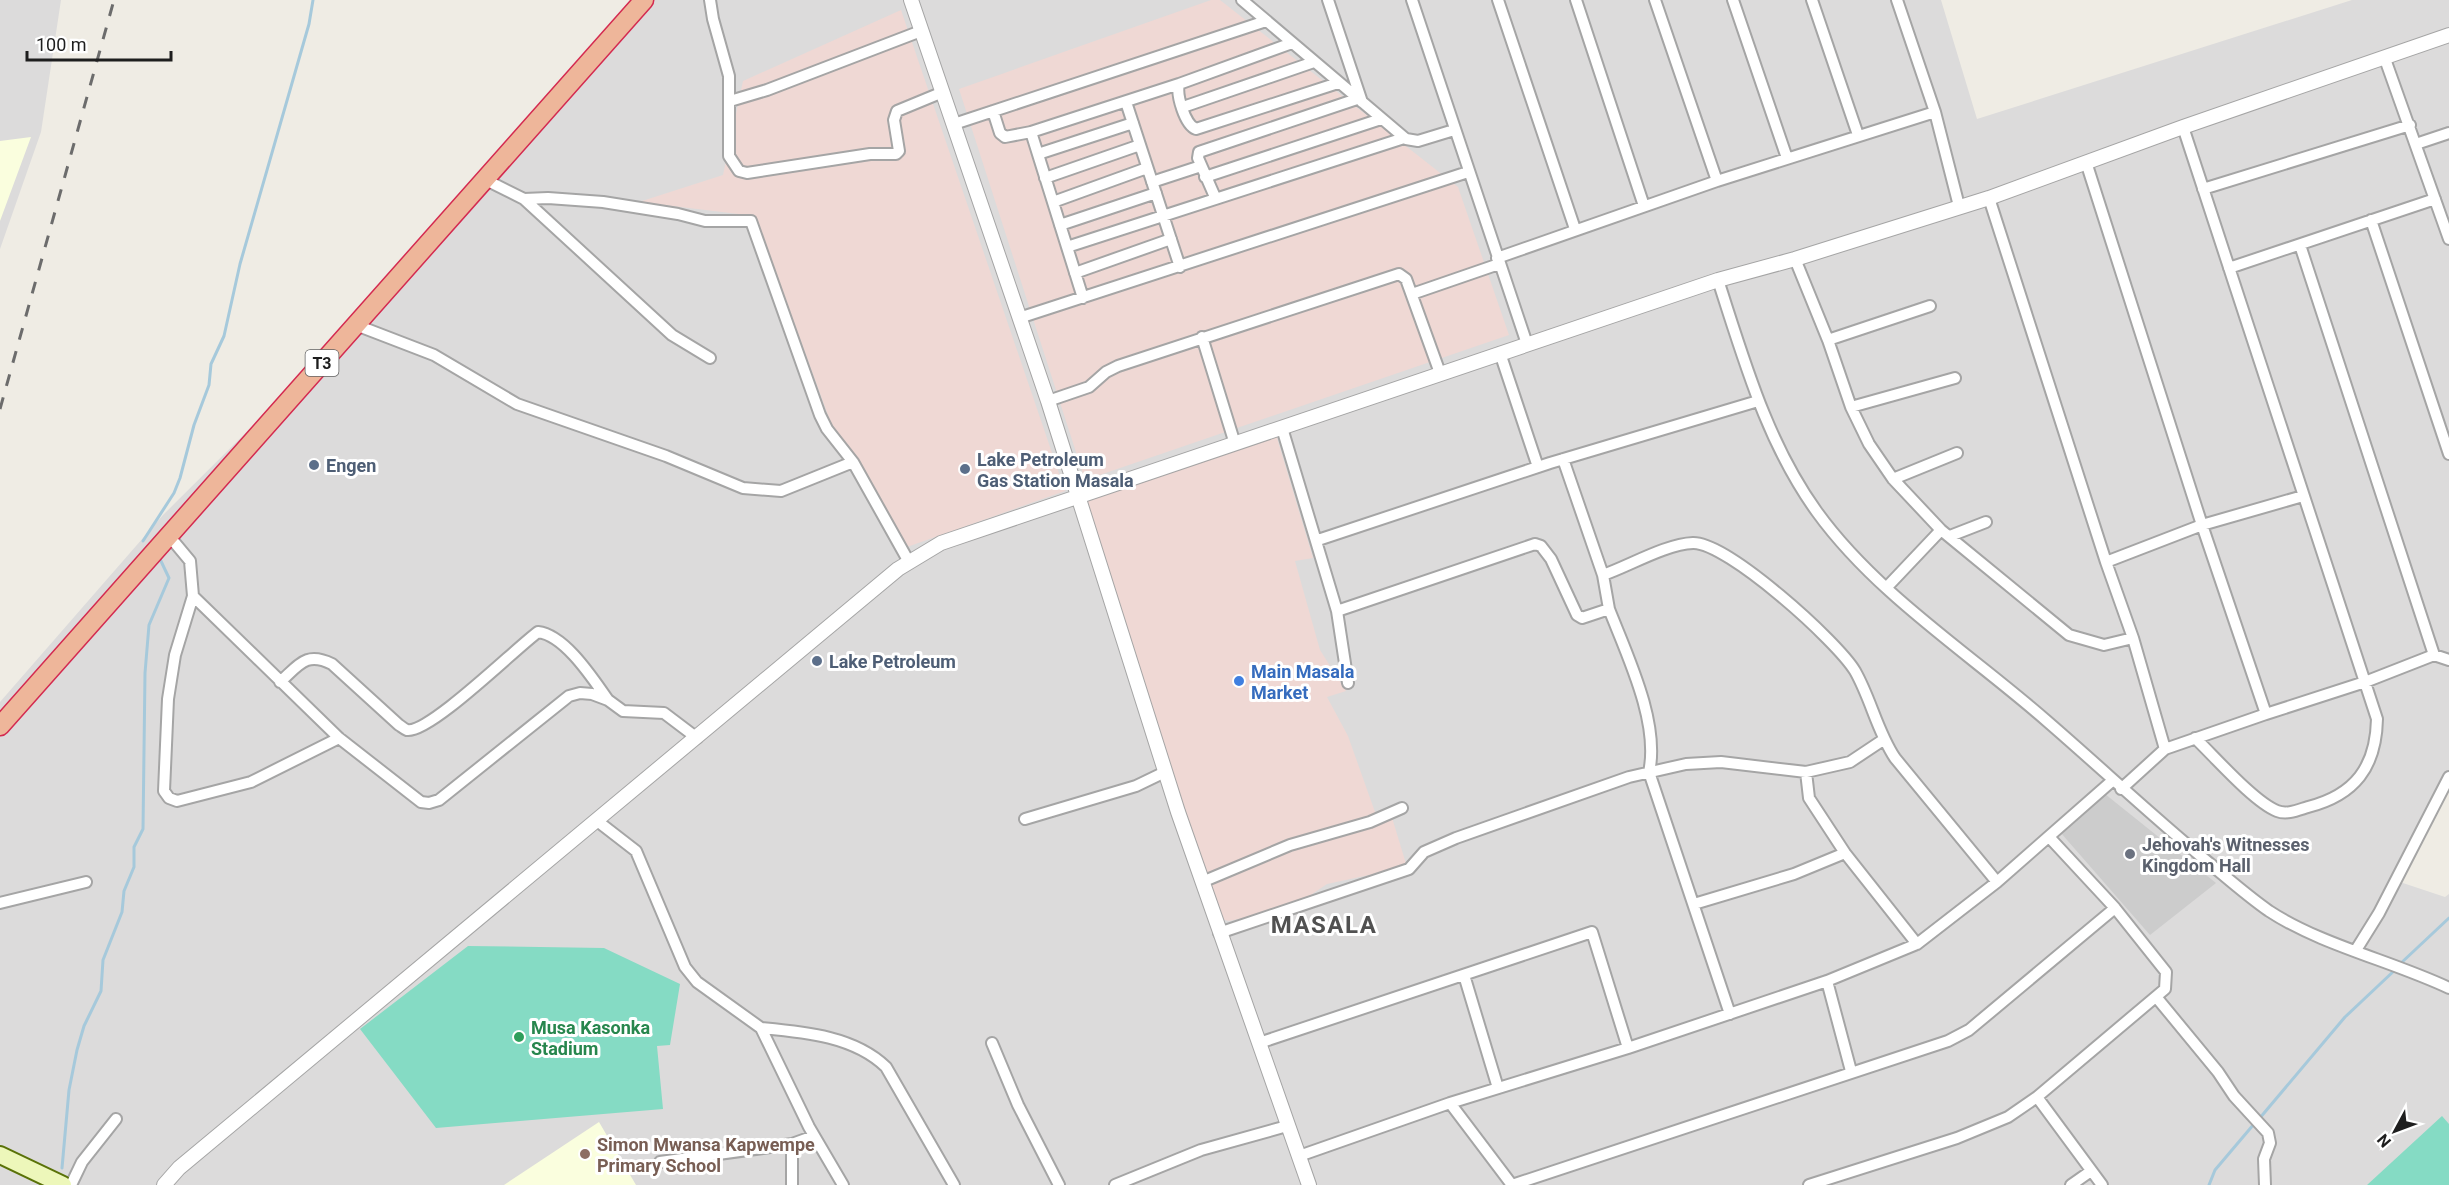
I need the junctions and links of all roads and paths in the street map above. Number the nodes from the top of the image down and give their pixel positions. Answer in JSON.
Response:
{"nodes":[{"id":1,"x":644,"y":0,"type":"edge"},
{"id":2,"x":710,"y":0,"type":"edge"},
{"id":3,"x":911,"y":0,"type":"edge"},
{"id":4,"x":1242,"y":0,"type":"edge"},
{"id":5,"x":1328,"y":0,"type":"edge"},
{"id":6,"x":1412,"y":0,"type":"edge"},
{"id":7,"x":1498,"y":0,"type":"edge"},
{"id":8,"x":1576,"y":0,"type":"edge"},
{"id":9,"x":1655,"y":0,"type":"edge"},
{"id":10,"x":1733,"y":0,"type":"edge"},
{"id":11,"x":1812,"y":0,"type":"edge"},
{"id":12,"x":1897,"y":0,"type":"edge"},
{"id":13,"x":1266,"y":21,"type":"junction"},
{"id":14,"x":921,"y":31,"type":"junction"},
{"id":15,"x":2449,"y":35,"type":"edge"},
{"id":16,"x":1292,"y":43,"type":"junction"},
{"id":17,"x":2385,"y":59,"type":"junction"},
{"id":18,"x":1314,"y":62,"type":"junction"},
{"id":19,"x":1338,"y":83,"type":"junction"},
{"id":20,"x":1179,"y":84,"type":"junction"},
{"id":21,"x":943,"y":92,"type":"junction"},
{"id":22,"x":730,"y":101,"type":"junction"},
{"id":23,"x":1360,"y":101,"type":"junction"},
{"id":24,"x":1126,"y":102,"type":"junction"},
{"id":25,"x":1183,"y":107,"type":"junction"},
{"id":26,"x":993,"y":111,"type":"junction"},
{"id":27,"x":1935,"y":112,"type":"junction"},
{"id":28,"x":1381,"y":118,"type":"junction"},
{"id":29,"x":1132,"y":123,"type":"junction"},
{"id":30,"x":954,"y":124,"type":"junction"},
{"id":31,"x":2409,"y":125,"type":"junction"},
{"id":32,"x":2182,"y":127,"type":"junction"},
{"id":33,"x":1454,"y":130,"type":"junction"},
{"id":34,"x":1031,"y":132,"type":"junction"},
{"id":35,"x":2449,"y":133,"type":"edge"},
{"id":36,"x":1858,"y":135,"type":"junction"},
{"id":37,"x":1404,"y":138,"type":"junction"},
{"id":38,"x":2416,"y":144,"type":"junction"},
{"id":39,"x":1140,"y":145,"type":"junction"},
{"id":40,"x":1038,"y":154,"type":"junction"},
{"id":41,"x":1787,"y":158,"type":"junction"},
{"id":42,"x":2086,"y":162,"type":"junction"},
{"id":43,"x":1147,"y":168,"type":"junction"},
{"id":44,"x":1203,"y":171,"type":"junction"},
{"id":45,"x":1468,"y":172,"type":"junction"},
{"id":46,"x":1045,"y":178,"type":"junction"},
{"id":47,"x":486,"y":180,"type":"junction"},
{"id":48,"x":1717,"y":181,"type":"junction"},
{"id":49,"x":1152,"y":182,"type":"junction"},
{"id":50,"x":2203,"y":189,"type":"junction"},
{"id":51,"x":1156,"y":194,"type":"junction"},
{"id":52,"x":1215,"y":197,"type":"junction"},
{"id":53,"x":1989,"y":198,"type":"junction"},
{"id":54,"x":524,"y":199,"type":"junction"},
{"id":55,"x":2435,"y":199,"type":"junction"},
{"id":56,"x":1053,"y":202,"type":"junction"},
{"id":57,"x":1644,"y":206,"type":"junction"},
{"id":58,"x":1959,"y":206,"type":"junction"},
{"id":59,"x":1163,"y":215,"type":"junction"},
{"id":60,"x":2371,"y":220,"type":"junction"},
{"id":61,"x":1060,"y":225,"type":"junction"},
{"id":62,"x":1575,"y":229,"type":"junction"},
{"id":63,"x":1171,"y":239,"type":"junction"},
{"id":64,"x":2449,"y":239,"type":"edge"},
{"id":65,"x":2300,"y":244,"type":"junction"},
{"id":66,"x":1067,"y":247,"type":"junction"},
{"id":67,"x":1795,"y":259,"type":"junction"},
{"id":68,"x":1498,"y":261,"type":"junction"},
{"id":69,"x":1180,"y":267,"type":"junction"},
{"id":70,"x":2229,"y":268,"type":"junction"},
{"id":71,"x":1075,"y":273,"type":"junction"},
{"id":72,"x":1718,"y":280,"type":"junction"},
{"id":73,"x":1412,"y":294,"type":"junction"},
{"id":74,"x":1083,"y":298,"type":"junction"},
{"id":75,"x":1930,"y":306,"type":"dead end"},
{"id":76,"x":1020,"y":318,"type":"junction"},
{"id":77,"x":356,"y":325,"type":"junction"},
{"id":78,"x":1202,"y":337,"type":"junction"},
{"id":79,"x":1828,"y":340,"type":"junction"},
{"id":80,"x":1527,"y":344,"type":"junction"},
{"id":81,"x":1500,"y":353,"type":"junction"},
{"id":82,"x":710,"y":358,"type":"dead end"},
{"id":83,"x":1440,"y":373,"type":"junction"},
{"id":84,"x":1955,"y":378,"type":"dead end"},
{"id":85,"x":1048,"y":401,"type":"junction"},
{"id":86,"x":1758,"y":401,"type":"junction"},
{"id":87,"x":1851,"y":407,"type":"junction"},
{"id":88,"x":1282,"y":428,"type":"junction"},
{"id":89,"x":1235,"y":444,"type":"junction"},
{"id":90,"x":1957,"y":453,"type":"dead end"},
{"id":91,"x":2449,"y":454,"type":"edge"},
{"id":92,"x":1563,"y":459,"type":"junction"},
{"id":93,"x":853,"y":462,"type":"junction"},
{"id":94,"x":1538,"y":467,"type":"junction"},
{"id":95,"x":1893,"y":479,"type":"junction"},
{"id":96,"x":2303,"y":496,"type":"junction"},
{"id":97,"x":1077,"y":497,"type":"junction"},
{"id":98,"x":1986,"y":522,"type":"dead end"},
{"id":99,"x":2202,"y":525,"type":"junction"},
{"id":100,"x":1945,"y":533,"type":"junction"},
{"id":101,"x":170,"y":537,"type":"junction"},
{"id":102,"x":1318,"y":540,"type":"junction"},
{"id":103,"x":909,"y":562,"type":"junction"},
{"id":104,"x":2106,"y":562,"type":"junction"},
{"id":105,"x":1603,"y":575,"type":"junction"},
{"id":106,"x":1887,"y":587,"type":"junction"},
{"id":107,"x":193,"y":596,"type":"junction"},
{"id":108,"x":1609,"y":609,"type":"junction"},
{"id":109,"x":1337,"y":611,"type":"junction"},
{"id":110,"x":2133,"y":638,"type":"junction"},
{"id":111,"x":2434,"y":655,"type":"junction"},
{"id":112,"x":2449,"y":660,"type":"edge"},
{"id":113,"x":280,"y":682,"type":"junction"},
{"id":114,"x":2365,"y":682,"type":"junction"},
{"id":115,"x":1348,"y":683,"type":"dead end"},
{"id":116,"x":608,"y":700,"type":"junction"},
{"id":117,"x":2266,"y":714,"type":"junction"},
{"id":118,"x":0,"y":726,"type":"edge"},
{"id":119,"x":339,"y":738,"type":"junction"},
{"id":120,"x":697,"y":738,"type":"junction"},
{"id":121,"x":2195,"y":738,"type":"junction"},
{"id":122,"x":1883,"y":740,"type":"junction"},
{"id":123,"x":2165,"y":749,"type":"junction"},
{"id":124,"x":1165,"y":772,"type":"junction"},
{"id":125,"x":1649,"y":772,"type":"junction"},
{"id":126,"x":1806,"y":772,"type":"junction"},
{"id":127,"x":2449,"y":777,"type":"edge"},
{"id":128,"x":2112,"y":781,"type":"junction"},
{"id":129,"x":2121,"y":789,"type":"junction"},
{"id":130,"x":1402,"y":808,"type":"dead end"},
{"id":131,"x":1025,"y":819,"type":"dead end"},
{"id":132,"x":596,"y":820,"type":"junction"},
{"id":133,"x":2050,"y":838,"type":"junction"},
{"id":134,"x":1845,"y":853,"type":"junction"},
{"id":135,"x":86,"y":882,"type":"dead end"},
{"id":136,"x":1202,"y":882,"type":"junction"},
{"id":137,"x":1997,"y":882,"type":"junction"},
{"id":138,"x":0,"y":903,"type":"edge"},
{"id":139,"x":1694,"y":904,"type":"junction"},
{"id":140,"x":2115,"y":908,"type":"junction"},
{"id":141,"x":1219,"y":933,"type":"junction"},
{"id":142,"x":1917,"y":944,"type":"junction"},
{"id":143,"x":2356,"y":950,"type":"junction"},
{"id":144,"x":1464,"y":975,"type":"junction"},
{"id":145,"x":1827,"y":981,"type":"junction"},
{"id":146,"x":2449,"y":988,"type":"edge"},
{"id":147,"x":2157,"y":998,"type":"junction"},
{"id":148,"x":1730,"y":1014,"type":"junction"},
{"id":149,"x":761,"y":1028,"type":"junction"},
{"id":150,"x":992,"y":1043,"type":"dead end"},
{"id":151,"x":1260,"y":1043,"type":"junction"},
{"id":152,"x":1628,"y":1048,"type":"junction"},
{"id":153,"x":1851,"y":1071,"type":"junction"},
{"id":154,"x":1498,"y":1088,"type":"junction"},
{"id":155,"x":2037,"y":1097,"type":"junction"},
{"id":156,"x":1450,"y":1103,"type":"junction"},
{"id":157,"x":116,"y":1119,"type":"dead end"},
{"id":158,"x":1287,"y":1125,"type":"junction"},
{"id":159,"x":814,"y":1136,"type":"junction"},
{"id":160,"x":792,"y":1144,"type":"junction"},
{"id":161,"x":0,"y":1155,"type":"edge"},
{"id":162,"x":1299,"y":1156,"type":"junction"},
{"id":163,"x":660,"y":1162,"type":"dead end"},
{"id":164,"x":179,"y":1168,"type":"junction"},
{"id":165,"x":2091,"y":1171,"type":"junction"},
{"id":166,"x":52,"y":1183,"type":"edge"},
{"id":167,"x":71,"y":1185,"type":"edge"},
{"id":168,"x":152,"y":1185,"type":"edge"},
{"id":169,"x":164,"y":1185,"type":"edge"},
{"id":170,"x":792,"y":1185,"type":"edge"},
{"id":171,"x":843,"y":1185,"type":"edge"},
{"id":172,"x":954,"y":1185,"type":"edge"},
{"id":173,"x":1059,"y":1185,"type":"edge"},
{"id":174,"x":1115,"y":1185,"type":"edge"},
{"id":175,"x":1309,"y":1185,"type":"edge"},
{"id":176,"x":1809,"y":1185,"type":"edge"},
{"id":177,"x":2071,"y":1185,"type":"edge"},
{"id":178,"x":2102,"y":1185,"type":"edge"},
{"id":179,"x":2265,"y":1185,"type":"edge"}],
"edges":[{"from":1,"to":47,"type":"highway","number":"T3"},
{"from":2,"to":22,"type":"street"},
{"from":3,"to":14,"type":"street"},
{"from":4,"to":13,"type":"street"},
{"from":5,"to":23,"type":"street"},
{"from":6,"to":33,"type":"street"},
{"from":7,"to":62,"type":"street"},
{"from":8,"to":57,"type":"street"},
{"from":9,"to":48,"type":"street"},
{"from":10,"to":41,"type":"street"},
{"from":11,"to":36,"type":"street"},
{"from":12,"to":27,"type":"street"},
{"from":13,"to":16,"type":"street"},
{"from":13,"to":26,"type":"street"},
{"from":14,"to":21,"type":"street"},
{"from":14,"to":22,"type":"street"},
{"from":15,"to":17,"type":"street"},
{"from":16,"to":18,"type":"street"},
{"from":16,"to":20,"type":"street"},
{"from":17,"to":31,"type":"street"},
{"from":17,"to":32,"type":"street"},
{"from":18,"to":19,"type":"street"},
{"from":18,"to":25,"type":"street"},
{"from":19,"to":23,"type":"street"},
{"from":19,"to":25,"type":"street"},
{"from":20,"to":24,"type":"street"},
{"from":20,"to":25,"type":"street"},
{"from":21,"to":22,"type":"street"},
{"from":21,"to":30,"type":"street"},
{"from":23,"to":28,"type":"street"},
{"from":23,"to":44,"type":"street"},
{"from":24,"to":29,"type":"street"},
{"from":24,"to":34,"type":"street"},
{"from":26,"to":30,"type":"street"},
{"from":26,"to":34,"type":"street"},
{"from":27,"to":36,"type":"street"},
{"from":27,"to":58,"type":"street"},
{"from":28,"to":37,"type":"street"},
{"from":28,"to":44,"type":"street"},
{"from":29,"to":39,"type":"street"},
{"from":29,"to":40,"type":"street"},
{"from":30,"to":76,"type":"street"},
{"from":31,"to":38,"type":"street"},
{"from":31,"to":50,"type":"street"},
{"from":32,"to":42,"type":"street"},
{"from":32,"to":50,"type":"street"},
{"from":33,"to":37,"type":"street"},
{"from":33,"to":45,"type":"street"},
{"from":34,"to":40,"type":"street"},
{"from":35,"to":38,"type":"street"},
{"from":36,"to":41,"type":"street"},
{"from":37,"to":52,"type":"street"},
{"from":38,"to":55,"type":"street"},
{"from":39,"to":43,"type":"street"},
{"from":39,"to":46,"type":"street"},
{"from":40,"to":46,"type":"street"},
{"from":41,"to":48,"type":"street"},
{"from":42,"to":53,"type":"street"},
{"from":42,"to":99,"type":"street"},
{"from":43,"to":49,"type":"street"},
{"from":43,"to":56,"type":"street"},
{"from":44,"to":49,"type":"street"},
{"from":44,"to":52,"type":"street"},
{"from":45,"to":68,"type":"street"},
{"from":45,"to":69,"type":"street"},
{"from":46,"to":56,"type":"street"},
{"from":47,"to":54,"type":"street"},
{"from":47,"to":77,"type":"highway","number":"T3"},
{"from":48,"to":57,"type":"street"},
{"from":49,"to":51,"type":"street"},
{"from":50,"to":70,"type":"street"},
{"from":51,"to":59,"type":"street"},
{"from":51,"to":61,"type":"street"},
{"from":52,"to":59,"type":"street"},
{"from":53,"to":58,"type":"street"},
{"from":53,"to":104,"type":"street"},
{"from":54,"to":82,"type":"street"},
{"from":54,"to":93,"type":"street"},
{"from":55,"to":60,"type":"street"},
{"from":55,"to":64,"type":"street"},
{"from":56,"to":61,"type":"street"},
{"from":57,"to":62,"type":"street"},
{"from":58,"to":67,"type":"street"},
{"from":59,"to":63,"type":"street"},
{"from":59,"to":66,"type":"street"},
{"from":60,"to":65,"type":"street"},
{"from":60,"to":91,"type":"street"},
{"from":61,"to":66,"type":"street"},
{"from":62,"to":68,"type":"street"},
{"from":63,"to":69,"type":"street"},
{"from":63,"to":71,"type":"street"},
{"from":65,"to":70,"type":"street"},
{"from":65,"to":111,"type":"street"},
{"from":66,"to":71,"type":"street"},
{"from":67,"to":72,"type":"street"},
{"from":67,"to":79,"type":"street"},
{"from":68,"to":73,"type":"street"},
{"from":68,"to":80,"type":"street"},
{"from":69,"to":74,"type":"street"},
{"from":70,"to":96,"type":"street"},
{"from":71,"to":74,"type":"street"},
{"from":72,"to":80,"type":"street"},
{"from":72,"to":86,"type":"street"},
{"from":73,"to":78,"type":"street"},
{"from":73,"to":83,"type":"street"},
{"from":74,"to":76,"type":"street"},
{"from":75,"to":79,"type":"street"},
{"from":76,"to":85,"type":"street"},
{"from":77,"to":93,"type":"street"},
{"from":77,"to":101,"type":"highway","number":"T3"},
{"from":78,"to":85,"type":"street"},
{"from":78,"to":89,"type":"street"},
{"from":79,"to":87,"type":"street"},
{"from":80,"to":81,"type":"street"},
{"from":81,"to":83,"type":"street"},
{"from":81,"to":94,"type":"street"},
{"from":83,"to":88,"type":"street"},
{"from":84,"to":87,"type":"street"},
{"from":85,"to":97,"type":"street"},
{"from":86,"to":92,"type":"street"},
{"from":86,"to":106,"type":"street"},
{"from":87,"to":95,"type":"street"},
{"from":88,"to":89,"type":"street"},
{"from":88,"to":102,"type":"street"},
{"from":89,"to":97,"type":"street"},
{"from":90,"to":95,"type":"street"},
{"from":92,"to":94,"type":"street"},
{"from":92,"to":105,"type":"street"},
{"from":93,"to":103,"type":"street"},
{"from":94,"to":102,"type":"street"},
{"from":95,"to":100,"type":"street"},
{"from":96,"to":99,"type":"street"},
{"from":96,"to":114,"type":"street"},
{"from":97,"to":103,"type":"street"},
{"from":97,"to":124,"type":"street"},
{"from":98,"to":100,"type":"street"},
{"from":99,"to":104,"type":"street"},
{"from":99,"to":117,"type":"street"},
{"from":100,"to":106,"type":"street"},
{"from":100,"to":110,"type":"street"},
{"from":101,"to":107,"type":"street"},
{"from":101,"to":118,"type":"highway","number":"T3"},
{"from":102,"to":109,"type":"street"},
{"from":103,"to":120,"type":"street"},
{"from":104,"to":110,"type":"street"},
{"from":105,"to":108,"type":"street"},
{"from":105,"to":122,"type":"street"},
{"from":106,"to":128,"type":"street"},
{"from":107,"to":113,"type":"street"},
{"from":107,"to":119,"type":"street"},
{"from":108,"to":109,"type":"street"},
{"from":108,"to":125,"type":"street"},
{"from":109,"to":115,"type":"street"},
{"from":110,"to":123,"type":"street"},
{"from":111,"to":112,"type":"street"},
{"from":111,"to":114,"type":"street"},
{"from":113,"to":116,"type":"street"},
{"from":113,"to":119,"type":"street"},
{"from":114,"to":117,"type":"street"},
{"from":114,"to":121,"type":"street"},
{"from":116,"to":119,"type":"street"},
{"from":116,"to":120,"type":"street"},
{"from":117,"to":121,"type":"street"},
{"from":120,"to":132,"type":"street"},
{"from":121,"to":123,"type":"street"},
{"from":122,"to":126,"type":"street"},
{"from":122,"to":137,"type":"street"},
{"from":123,"to":129,"type":"street"},
{"from":124,"to":131,"type":"street"},
{"from":124,"to":136,"type":"street"},
{"from":125,"to":126,"type":"street"},
{"from":125,"to":139,"type":"street"},
{"from":125,"to":141,"type":"street"},
{"from":126,"to":134,"type":"street"},
{"from":127,"to":143,"type":"street"},
{"from":128,"to":129,"type":"street"},
{"from":128,"to":133,"type":"street"},
{"from":129,"to":143,"type":"street"},
{"from":130,"to":136,"type":"street"},
{"from":132,"to":149,"type":"street"},
{"from":132,"to":164,"type":"street"},
{"from":133,"to":137,"type":"street"},
{"from":133,"to":140,"type":"street"},
{"from":134,"to":139,"type":"street"},
{"from":134,"to":142,"type":"street"},
{"from":135,"to":138,"type":"street"},
{"from":136,"to":141,"type":"street"},
{"from":137,"to":142,"type":"street"},
{"from":139,"to":148,"type":"street"},
{"from":140,"to":147,"type":"street"},
{"from":140,"to":153,"type":"street"},
{"from":141,"to":151,"type":"street"},
{"from":142,"to":145,"type":"street"},
{"from":143,"to":146,"type":"street"},
{"from":144,"to":151,"type":"street"},
{"from":144,"to":152,"type":"street"},
{"from":144,"to":154,"type":"street"},
{"from":145,"to":148,"type":"street"},
{"from":145,"to":153,"type":"street"},
{"from":147,"to":155,"type":"street"},
{"from":147,"to":179,"type":"street"},
{"from":148,"to":152,"type":"street"},
{"from":149,"to":159,"type":"street"},
{"from":149,"to":172,"type":"street"},
{"from":150,"to":173,"type":"street"},
{"from":151,"to":158,"type":"street"},
{"from":152,"to":154,"type":"street"},
{"from":153,"to":156,"type":"street"},
{"from":154,"to":156,"type":"street"},
{"from":155,"to":165,"type":"street"},
{"from":155,"to":176,"type":"street"},
{"from":156,"to":162,"type":"street"},
{"from":157,"to":167,"type":"street"},
{"from":158,"to":162,"type":"street"},
{"from":158,"to":174,"type":"street"},
{"from":159,"to":160,"type":"street"},
{"from":159,"to":171,"type":"street"},
{"from":160,"to":163,"type":"street"},
{"from":160,"to":170,"type":"street"},
{"from":161,"to":166,"type":"main road"},
{"from":162,"to":175,"type":"street"},
{"from":164,"to":168,"type":"street"},
{"from":164,"to":169,"type":"street"},
{"from":165,"to":177,"type":"street"},
{"from":165,"to":178,"type":"street"}]}
